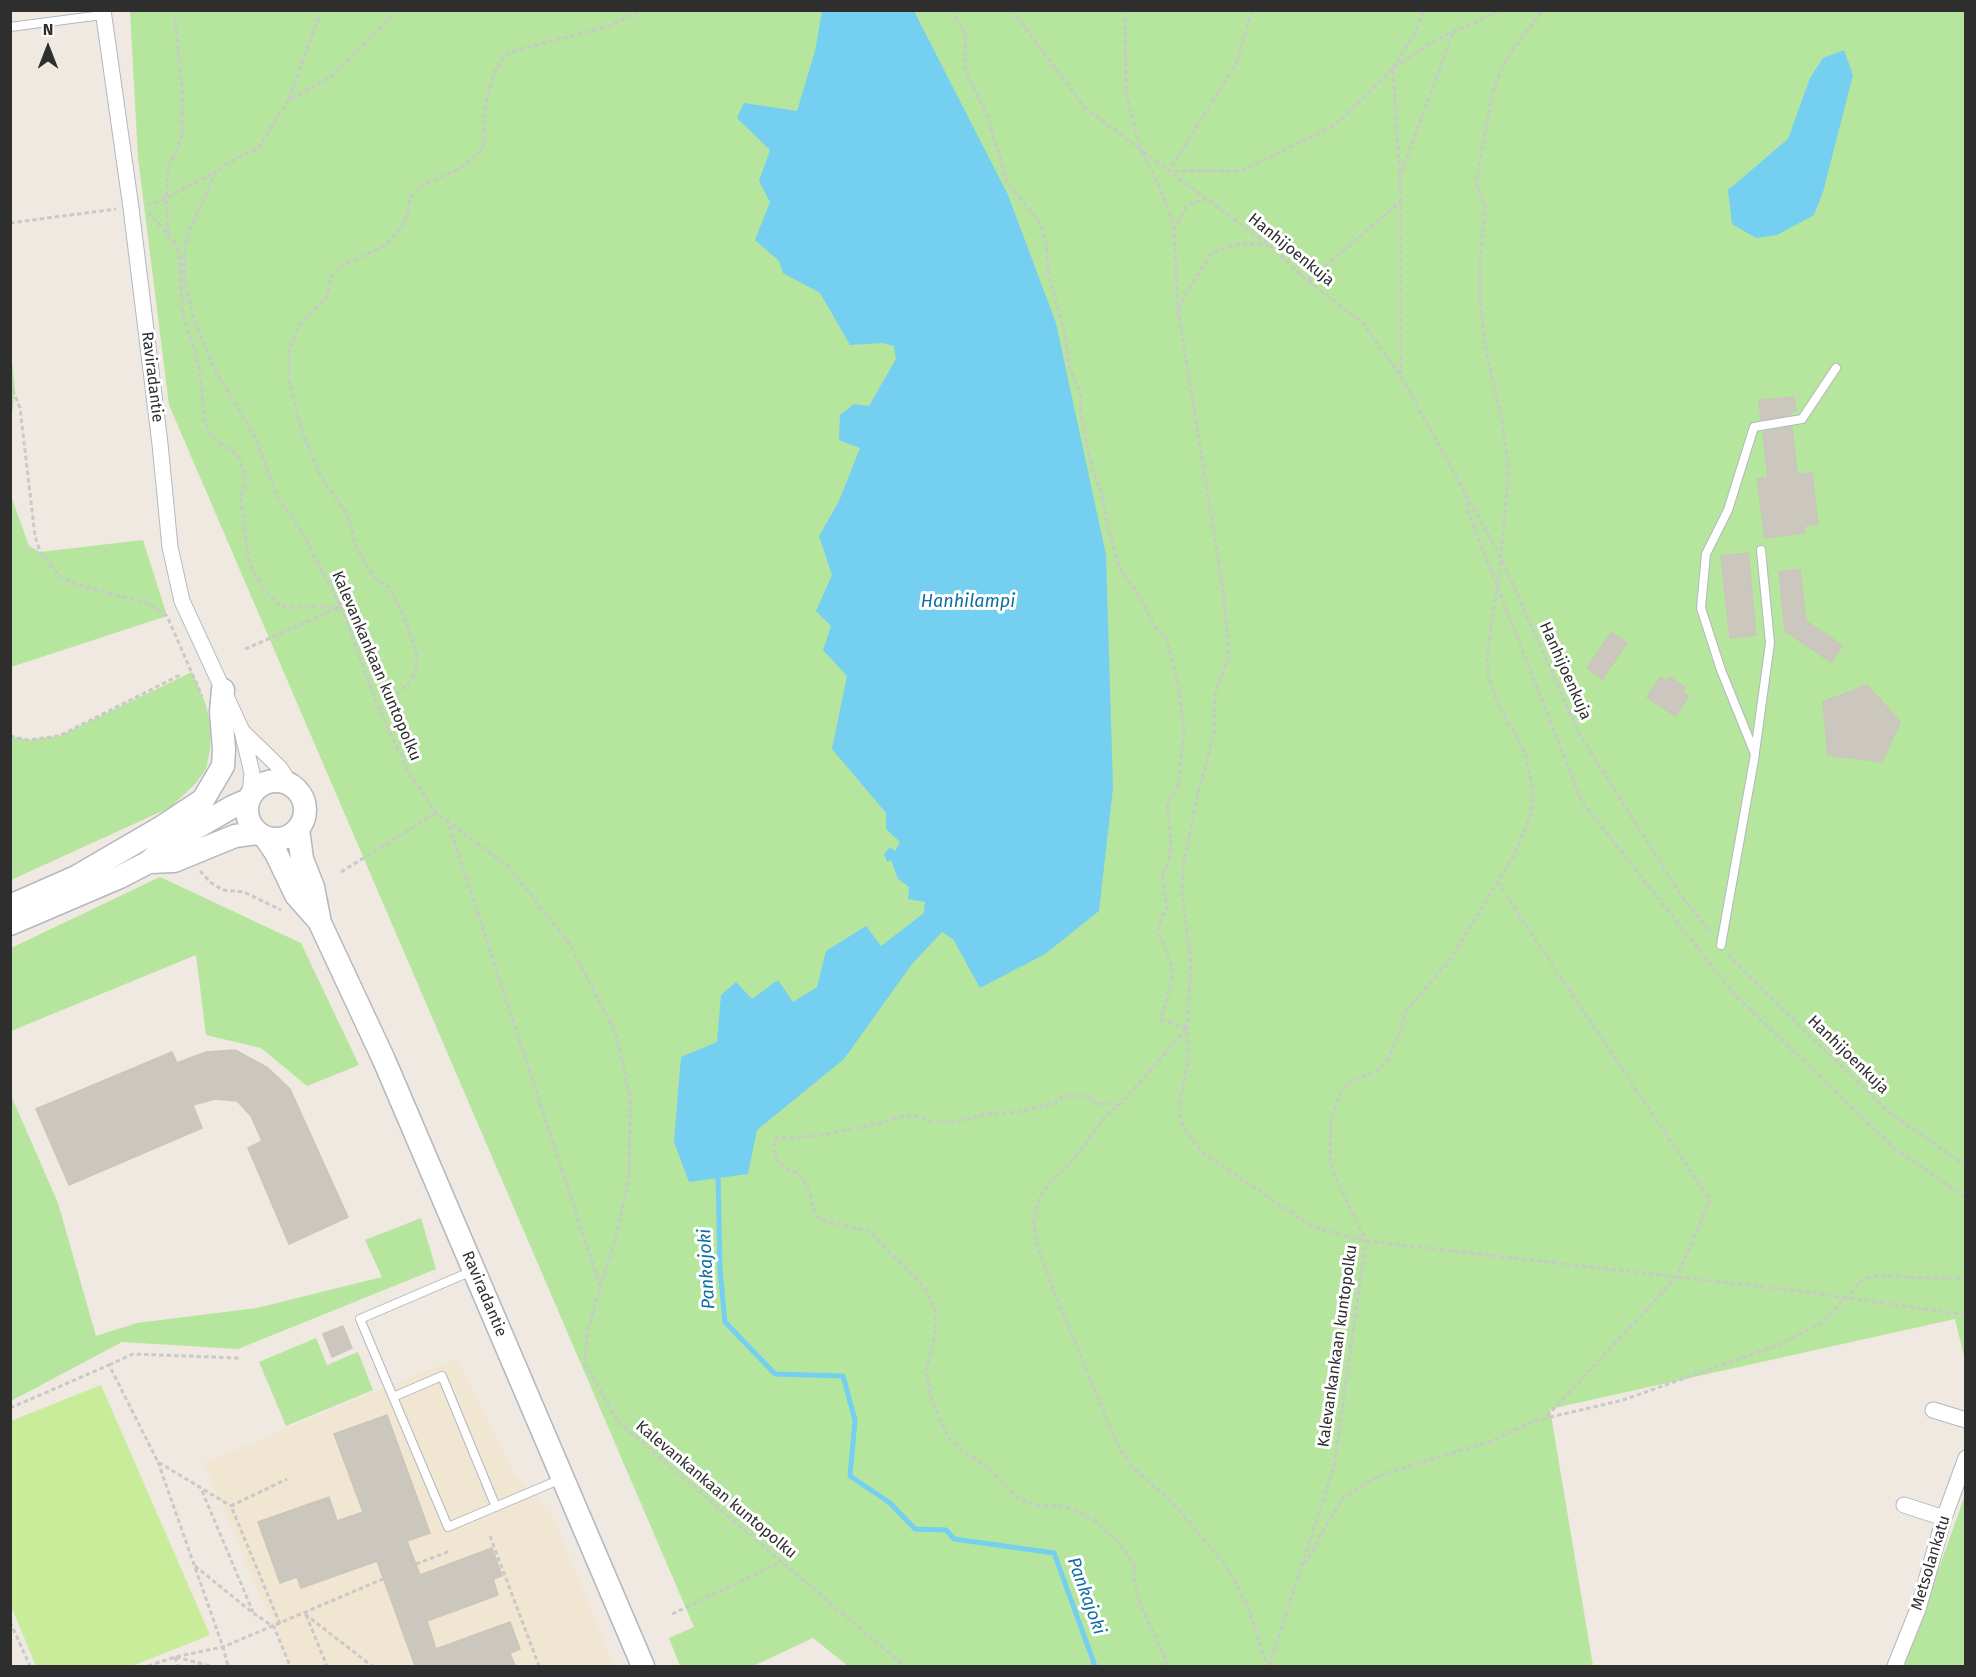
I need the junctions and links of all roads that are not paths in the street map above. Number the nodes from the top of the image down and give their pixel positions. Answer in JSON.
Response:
{"nodes":[{"id":1,"x":102,"y":13,"type":"edge"},
{"id":2,"x":10,"y":27,"type":"edge"},
{"id":3,"x":1836,"y":368,"type":"dead end"},
{"id":4,"x":1761,"y":550,"type":"dead end"},
{"id":5,"x":214,"y":696,"type":"junction"},
{"id":6,"x":243,"y":731,"type":"junction"},
{"id":7,"x":1755,"y":754,"type":"junction"},
{"id":8,"x":290,"y":784,"type":"junction"},
{"id":9,"x":249,"y":798,"type":"junction"},
{"id":10,"x":298,"y":829,"type":"junction"},
{"id":11,"x":261,"y":835,"type":"junction"},
{"id":12,"x":149,"y":862,"type":"junction"},
{"id":13,"x":10,"y":906,"type":"edge"},
{"id":14,"x":320,"y":923,"type":"junction"},
{"id":15,"x":10,"y":924,"type":"edge"},
{"id":16,"x":1721,"y":945,"type":"road end"},
{"id":17,"x":474,"y":1270,"type":"junction"},
{"id":18,"x":393,"y":1397,"type":"junction"},
{"id":19,"x":1933,"y":1410,"type":"dead end"},
{"id":20,"x":1965,"y":1420,"type":"edge"},
{"id":21,"x":1965,"y":1458,"type":"edge"},
{"id":22,"x":562,"y":1478,"type":"junction"},
{"id":23,"x":1904,"y":1505,"type":"dead end"},
{"id":24,"x":496,"y":1507,"type":"junction"},
{"id":25,"x":1944,"y":1518,"type":"junction"},
{"id":26,"x":643,"y":1666,"type":"edge"},
{"id":27,"x":1895,"y":1666,"type":"edge"}],
"edges":[{"from":1,"to":2,"type":"lane"},
{"from":1,"to":5,"type":"street","name":"Raviradantie"},
{"from":3,"to":7,"type":"lane"},
{"from":4,"to":7,"type":"lane"},
{"from":5,"to":6,"type":"street","name":"Raviradantie"},
{"from":5,"to":13,"type":"street"},
{"from":6,"to":8,"type":"street","name":"Raviradantie"},
{"from":6,"to":9,"type":"street","name":"Raviradantie"},
{"from":7,"to":16,"type":"lane"},
{"from":8,"to":9,"type":"street"},
{"from":8,"to":10,"type":"street"},
{"from":9,"to":11,"type":"street"},
{"from":9,"to":12,"type":"street"},
{"from":10,"to":11,"type":"street"},
{"from":10,"to":14,"type":"street","name":"Raviradantie"},
{"from":11,"to":12,"type":"street"},
{"from":11,"to":14,"type":"street","name":"Raviradantie"},
{"from":12,"to":15,"type":"street"},
{"from":14,"to":17,"type":"street","name":"Raviradantie"},
{"from":17,"to":18,"type":"lane"},
{"from":17,"to":22,"type":"street","name":"Raviradantie"},
{"from":18,"to":24,"type":"lane"},
{"from":18,"to":24,"type":"lane"},
{"from":19,"to":20,"type":"street"},
{"from":21,"to":25,"type":"street","name":"Metsolankatu"},
{"from":22,"to":24,"type":"lane"},
{"from":22,"to":26,"type":"street","name":"Raviradantie"},
{"from":23,"to":25,"type":"street"},
{"from":25,"to":27,"type":"street","name":"Metsolankatu"}]}
